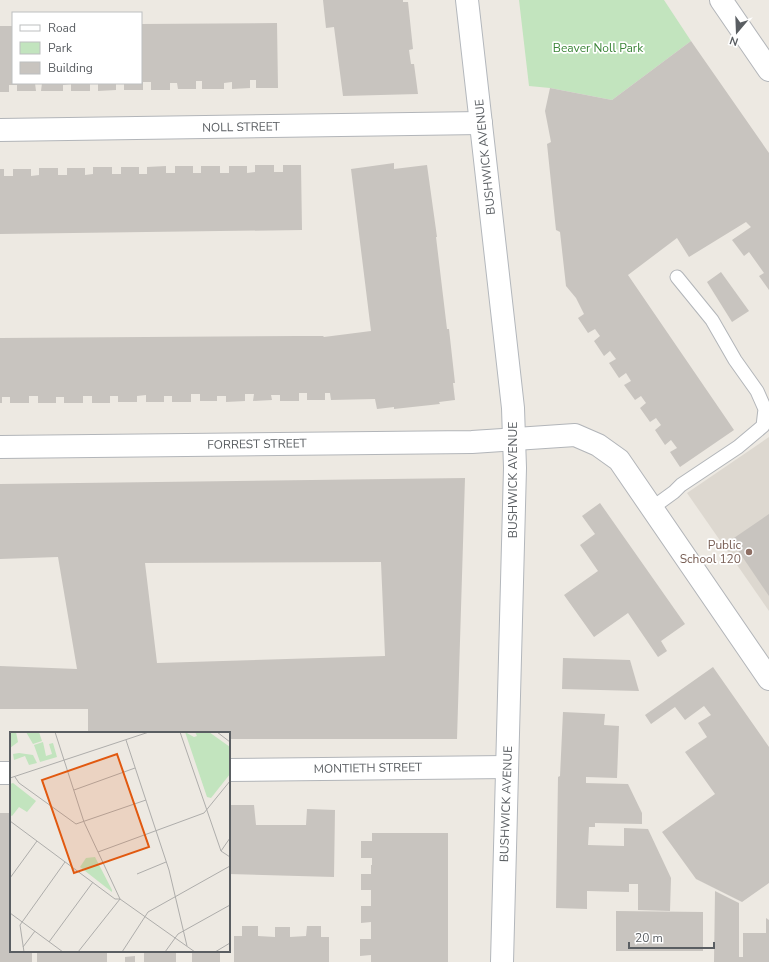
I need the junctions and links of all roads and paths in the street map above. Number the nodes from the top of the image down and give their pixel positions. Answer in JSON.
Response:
{"nodes":[{"id":1,"x":467,"y":0,"type":"edge"},
{"id":2,"x":721,"y":0,"type":"edge"},
{"id":3,"x":769,"y":70,"type":"edge"},
{"id":4,"x":481,"y":123,"type":"junction"},
{"id":5,"x":0,"y":130,"type":"edge"},
{"id":6,"x":677,"y":277,"type":"dead end"},
{"id":7,"x":514,"y":439,"type":"junction"},
{"id":8,"x":0,"y":447,"type":"edge"},
{"id":9,"x":652,"y":508,"type":"junction"},
{"id":10,"x":769,"y":679,"type":"edge"},
{"id":11,"x":507,"y":767,"type":"junction"},
{"id":12,"x":230,"y":770,"type":"edge"},
{"id":13,"x":10,"y":772,"type":"edge"},
{"id":14,"x":0,"y":773,"type":"edge"},
{"id":15,"x":502,"y":962,"type":"edge"}],
"edges":[{"from":1,"to":4,"type":"street","name":"BUSHWICK AVENUE"},
{"from":2,"to":3,"type":"street"},
{"from":4,"to":5,"type":"street","name":"NOLL STREET"},
{"from":4,"to":7,"type":"street","name":"BUSHWICK AVENUE"},
{"from":6,"to":9,"type":"lane"},
{"from":7,"to":8,"type":"street","name":"FORREST STREET"},
{"from":7,"to":9,"type":"street","name":"FORREST STREET"},
{"from":7,"to":11,"type":"street","name":"BUSHWICK AVENUE"},
{"from":9,"to":10,"type":"street","name":"FORREST STREET"},
{"from":11,"to":12,"type":"street","name":"MONTIETH STREET"},
{"from":11,"to":15,"type":"street","name":"BUSHWICK AVENUE"},
{"from":13,"to":14,"type":"street"}]}
